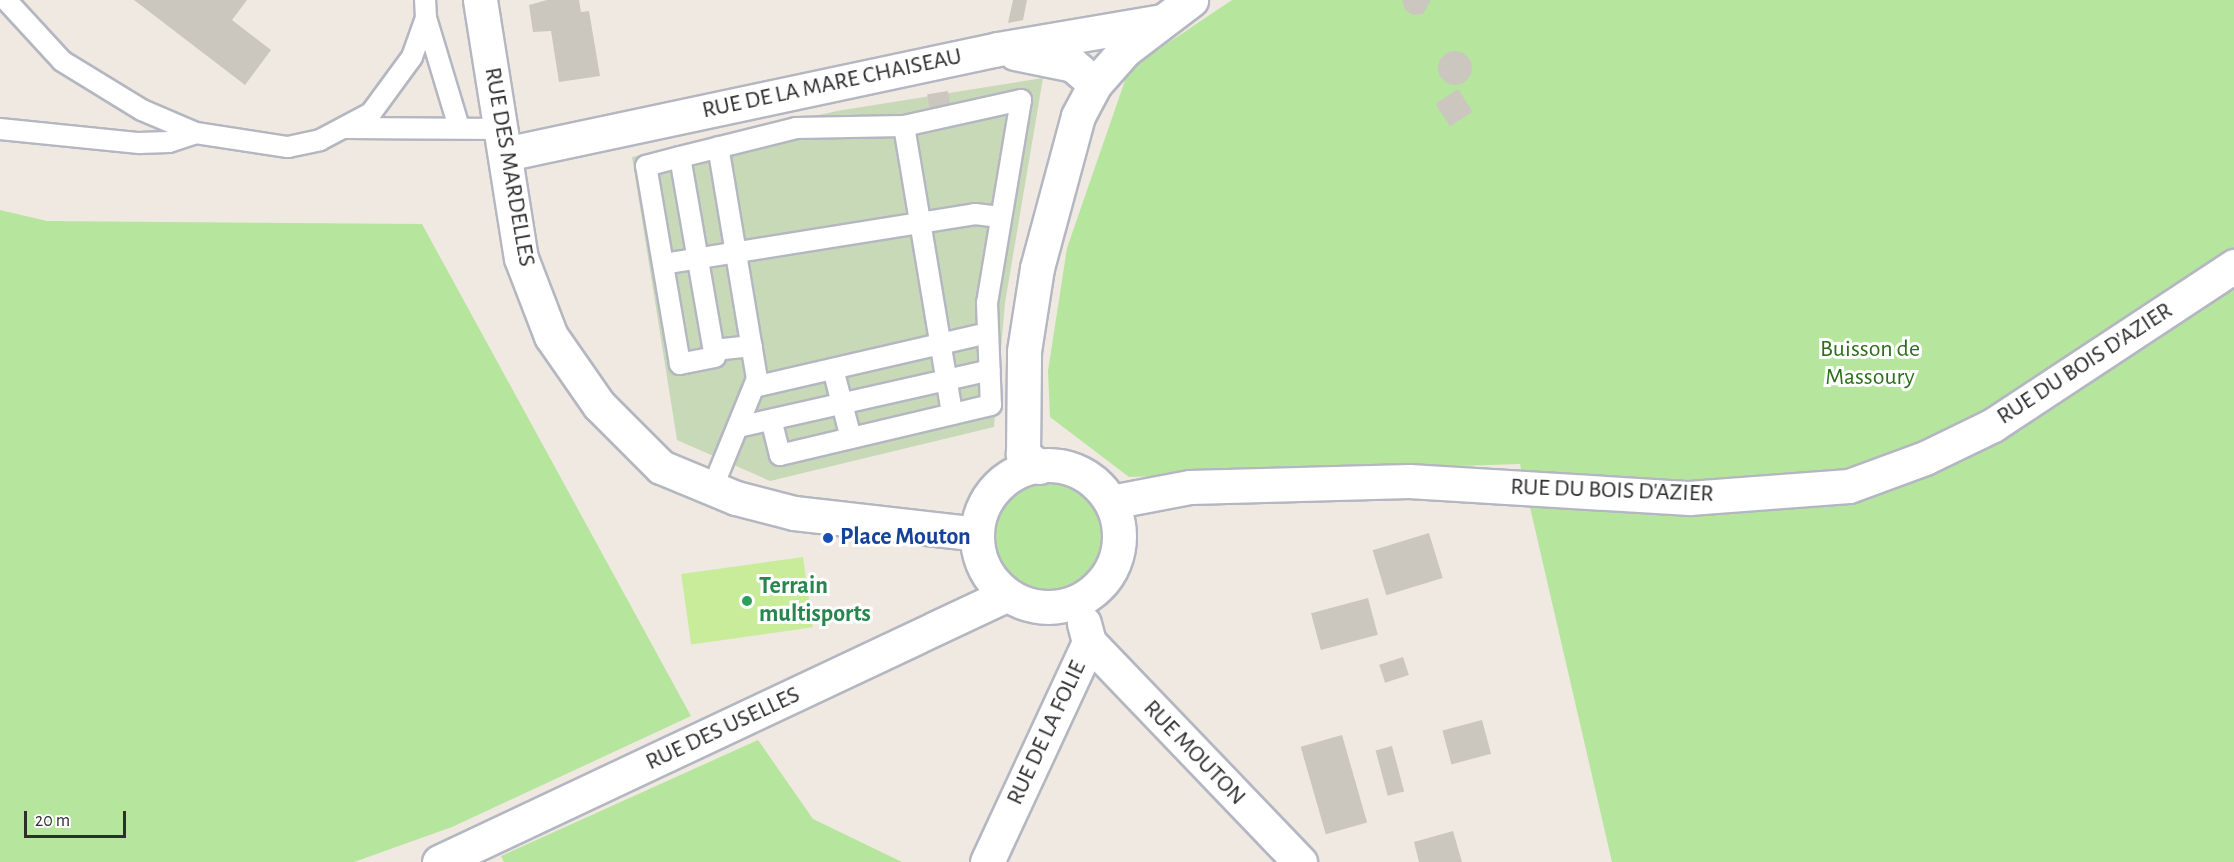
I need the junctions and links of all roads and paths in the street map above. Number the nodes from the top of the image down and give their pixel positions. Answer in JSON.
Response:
{"nodes":[{"id":1,"x":6,"y":0,"type":"edge"},
{"id":2,"x":480,"y":0,"type":"edge"},
{"id":3,"x":1191,"y":0,"type":"edge"},
{"id":4,"x":425,"y":9,"type":"edge"},
{"id":5,"x":1161,"y":21,"type":"junction"},
{"id":6,"x":998,"y":49,"type":"junction"},
{"id":7,"x":1095,"y":84,"type":"junction"},
{"id":8,"x":904,"y":126,"type":"junction"},
{"id":9,"x":459,"y":127,"type":"junction"},
{"id":10,"x":346,"y":128,"type":"junction"},
{"id":11,"x":0,"y":129,"type":"edge"},
{"id":12,"x":196,"y":134,"type":"junction"},
{"id":13,"x":503,"y":141,"type":"junction"},
{"id":14,"x":718,"y":147,"type":"junction"},
{"id":15,"x":680,"y":157,"type":"junction"},
{"id":16,"x":1000,"y":217,"type":"junction"},
{"id":17,"x":920,"y":223,"type":"junction"},
{"id":18,"x":736,"y":252,"type":"junction"},
{"id":19,"x":698,"y":258,"type":"junction"},
{"id":20,"x":663,"y":264,"type":"junction"},
{"id":21,"x":2234,"y":266,"type":"edge"},
{"id":22,"x":988,"y":333,"type":"junction"},
{"id":23,"x":940,"y":344,"type":"junction"},
{"id":24,"x":752,"y":346,"type":"junction"},
{"id":25,"x":714,"y":350,"type":"junction"},
{"id":26,"x":833,"y":369,"type":"junction"},
{"id":27,"x":990,"y":370,"type":"junction"},
{"id":28,"x":946,"y":380,"type":"junction"},
{"id":29,"x":754,"y":387,"type":"junction"},
{"id":30,"x":842,"y":403,"type":"junction"},
{"id":31,"x":952,"y":414,"type":"junction"},
{"id":32,"x":771,"y":420,"type":"junction"},
{"id":33,"x":738,"y":427,"type":"junction"},
{"id":34,"x":851,"y":438,"type":"junction"},
{"id":35,"x":1040,"y":467,"type":"junction"},
{"id":36,"x":712,"y":489,"type":"junction"},
{"id":37,"x":1111,"y":502,"type":"junction"},
{"id":38,"x":977,"y":537,"type":"junction"},
{"id":39,"x":1006,"y":595,"type":"junction"},
{"id":40,"x":1078,"y":601,"type":"junction"},
{"id":41,"x":1089,"y":642,"type":"junction"},
{"id":42,"x":439,"y":862,"type":"edge"},
{"id":43,"x":987,"y":862,"type":"edge"},
{"id":44,"x":1300,"y":862,"type":"edge"}],
"edges":[{"from":1,"to":12,"type":"lane"},
{"from":2,"to":13,"type":"street","name":"RUE DES MARDELLES"},
{"from":3,"to":5,"type":"street"},
{"from":4,"to":9,"type":"lane"},
{"from":4,"to":10,"type":"lane"},
{"from":5,"to":6,"type":"street","name":"RUE DE LA MARE CHAISEAU"},
{"from":5,"to":7,"type":"street"},
{"from":6,"to":7,"type":"street"},
{"from":6,"to":13,"type":"street","name":"RUE DE LA MARE CHAISEAU"},
{"from":7,"to":35,"type":"street"},
{"from":8,"to":14,"type":"lane"},
{"from":8,"to":16,"type":"lane"},
{"from":8,"to":17,"type":"lane"},
{"from":9,"to":10,"type":"lane"},
{"from":9,"to":13,"type":"lane"},
{"from":10,"to":12,"type":"lane"},
{"from":11,"to":12,"type":"lane"},
{"from":13,"to":36,"type":"street","name":"RUE DES MARDELLES"},
{"from":14,"to":15,"type":"lane"},
{"from":14,"to":18,"type":"lane"},
{"from":15,"to":19,"type":"lane"},
{"from":15,"to":20,"type":"lane"},
{"from":16,"to":17,"type":"lane"},
{"from":16,"to":22,"type":"lane"},
{"from":17,"to":18,"type":"lane"},
{"from":17,"to":23,"type":"lane"},
{"from":18,"to":19,"type":"lane"},
{"from":18,"to":24,"type":"lane"},
{"from":19,"to":20,"type":"lane"},
{"from":19,"to":25,"type":"lane"},
{"from":20,"to":25,"type":"lane"},
{"from":21,"to":37,"type":"street","name":"RUE DU BOIS D'AZIER"},
{"from":22,"to":23,"type":"lane"},
{"from":22,"to":27,"type":"lane"},
{"from":23,"to":26,"type":"lane"},
{"from":23,"to":28,"type":"lane"},
{"from":24,"to":25,"type":"lane"},
{"from":24,"to":29,"type":"lane"},
{"from":26,"to":29,"type":"lane"},
{"from":26,"to":30,"type":"lane"},
{"from":27,"to":28,"type":"lane"},
{"from":27,"to":31,"type":"lane"},
{"from":28,"to":30,"type":"lane"},
{"from":28,"to":31,"type":"lane"},
{"from":29,"to":33,"type":"lane"},
{"from":30,"to":32,"type":"lane"},
{"from":30,"to":34,"type":"lane"},
{"from":31,"to":34,"type":"lane"},
{"from":32,"to":33,"type":"lane"},
{"from":32,"to":34,"type":"lane"},
{"from":33,"to":36,"type":"lane"},
{"from":35,"to":37,"type":"street"},
{"from":35,"to":38,"type":"street"},
{"from":36,"to":38,"type":"street","name":"RUE DES MARDELLES"},
{"from":37,"to":40,"type":"street"},
{"from":38,"to":39,"type":"street"},
{"from":39,"to":40,"type":"street"},
{"from":39,"to":42,"type":"street","name":"RUE DES USELLES"},
{"from":40,"to":41,"type":"street","name":"RUE DE LA FOLIE"},
{"from":41,"to":43,"type":"street","name":"RUE DE LA FOLIE"},
{"from":41,"to":44,"type":"street","name":"RUE MOUTON"}]}
